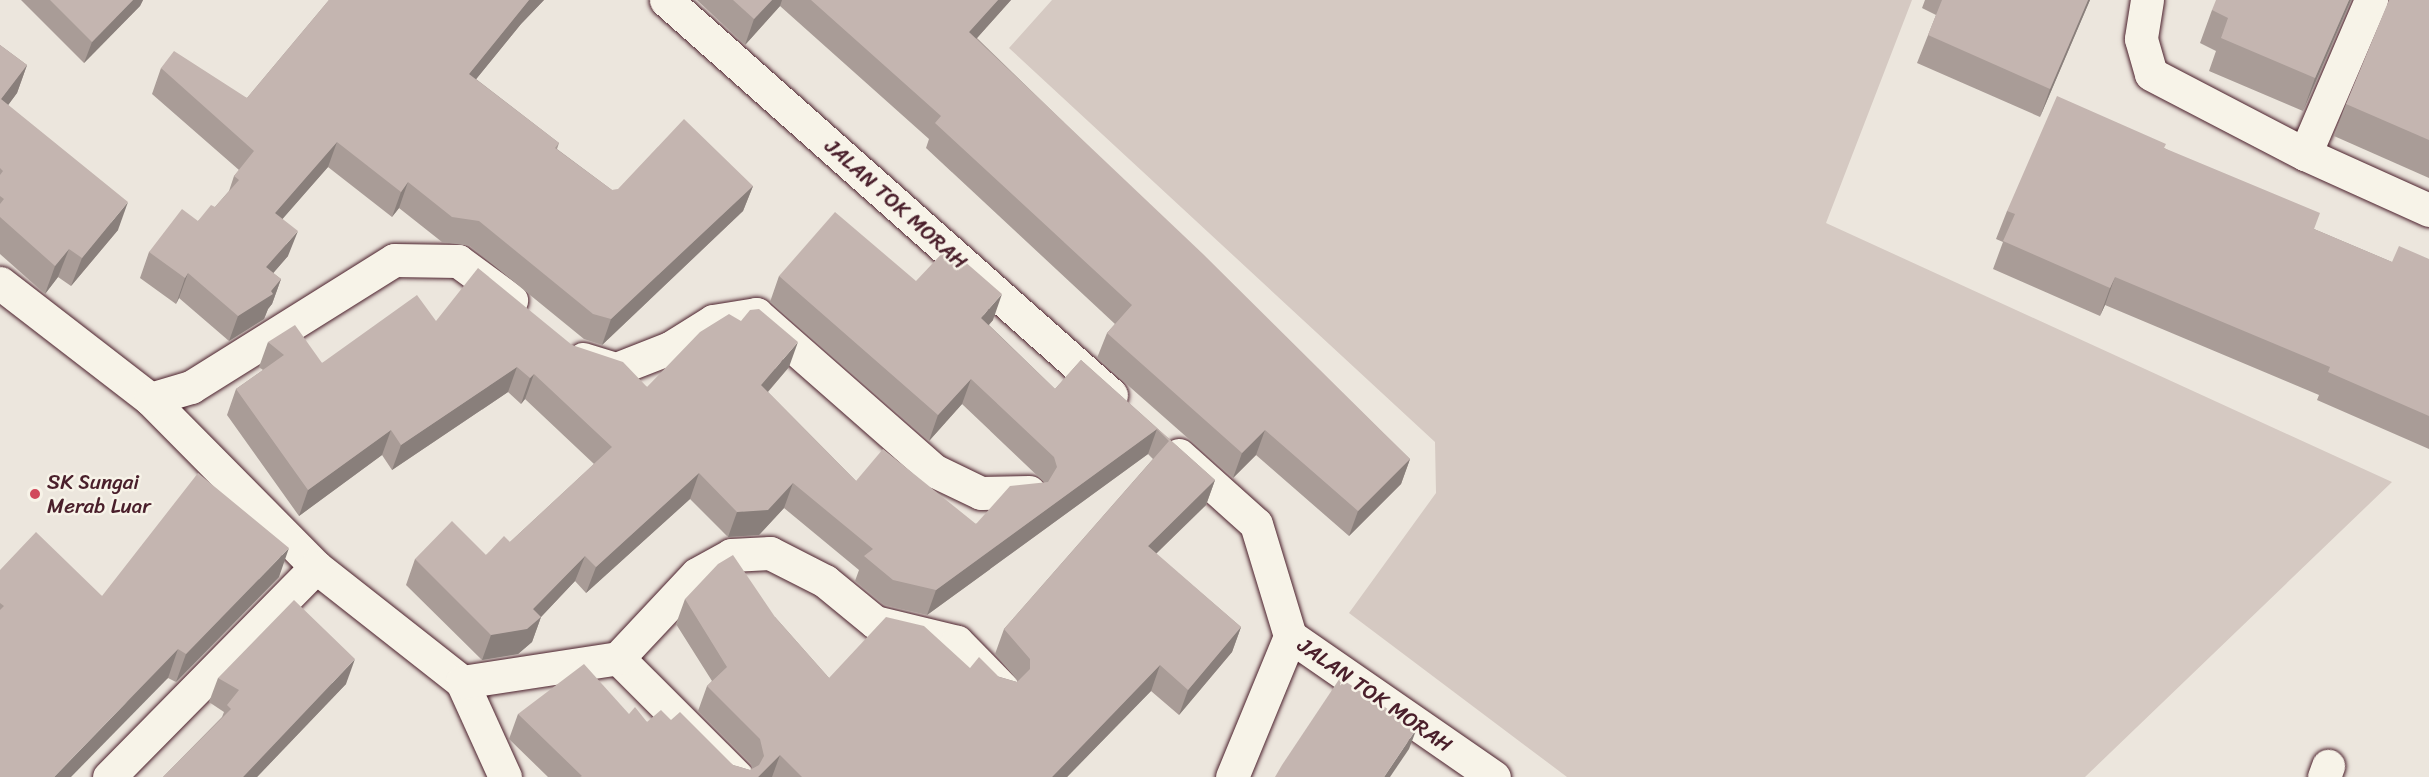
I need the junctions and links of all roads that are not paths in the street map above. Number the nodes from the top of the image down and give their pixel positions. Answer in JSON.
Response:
{"nodes":[{"id":1,"x":666,"y":0,"type":"edge"},
{"id":2,"x":2147,"y":0,"type":"edge"},
{"id":3,"x":2372,"y":0,"type":"edge"},
{"id":4,"x":2306,"y":154,"type":"junction"},
{"id":5,"x":2429,"y":210,"type":"edge"},
{"id":6,"x":0,"y":283,"type":"edge"},
{"id":7,"x":534,"y":320,"type":"edge"},
{"id":8,"x":559,"y":342,"type":"edge"},
{"id":9,"x":150,"y":399,"type":"junction"},
{"id":10,"x":1131,"y":412,"type":"edge"},
{"id":11,"x":1158,"y":436,"type":"dead end"},
{"id":12,"x":1029,"y":492,"type":"edge"},
{"id":13,"x":316,"y":567,"type":"junction"},
{"id":14,"x":1290,"y":636,"type":"junction"},
{"id":15,"x":618,"y":658,"type":"junction"},
{"id":16,"x":462,"y":682,"type":"junction"},
{"id":17,"x":1003,"y":689,"type":"edge"},
{"id":18,"x":109,"y":777,"type":"edge"},
{"id":19,"x":505,"y":777,"type":"edge"},
{"id":20,"x":737,"y":777,"type":"edge"},
{"id":21,"x":1232,"y":777,"type":"edge"},
{"id":22,"x":1494,"y":777,"type":"edge"}],
"edges":[{"from":1,"to":10,"type":"street","name":"JALAN TOK MORAH"},
{"from":2,"to":4,"type":"street"},
{"from":3,"to":4,"type":"street"},
{"from":4,"to":5,"type":"street"},
{"from":6,"to":9,"type":"street"},
{"from":7,"to":9,"type":"street"},
{"from":8,"to":12,"type":"street"},
{"from":9,"to":13,"type":"street"},
{"from":11,"to":14,"type":"street","name":"JALAN TOK MORAH"},
{"from":13,"to":16,"type":"street"},
{"from":13,"to":18,"type":"street"},
{"from":14,"to":21,"type":"street"},
{"from":14,"to":22,"type":"street","name":"JALAN TOK MORAH"},
{"from":15,"to":16,"type":"street"},
{"from":15,"to":17,"type":"street"},
{"from":15,"to":20,"type":"street"},
{"from":16,"to":19,"type":"street"}]}
